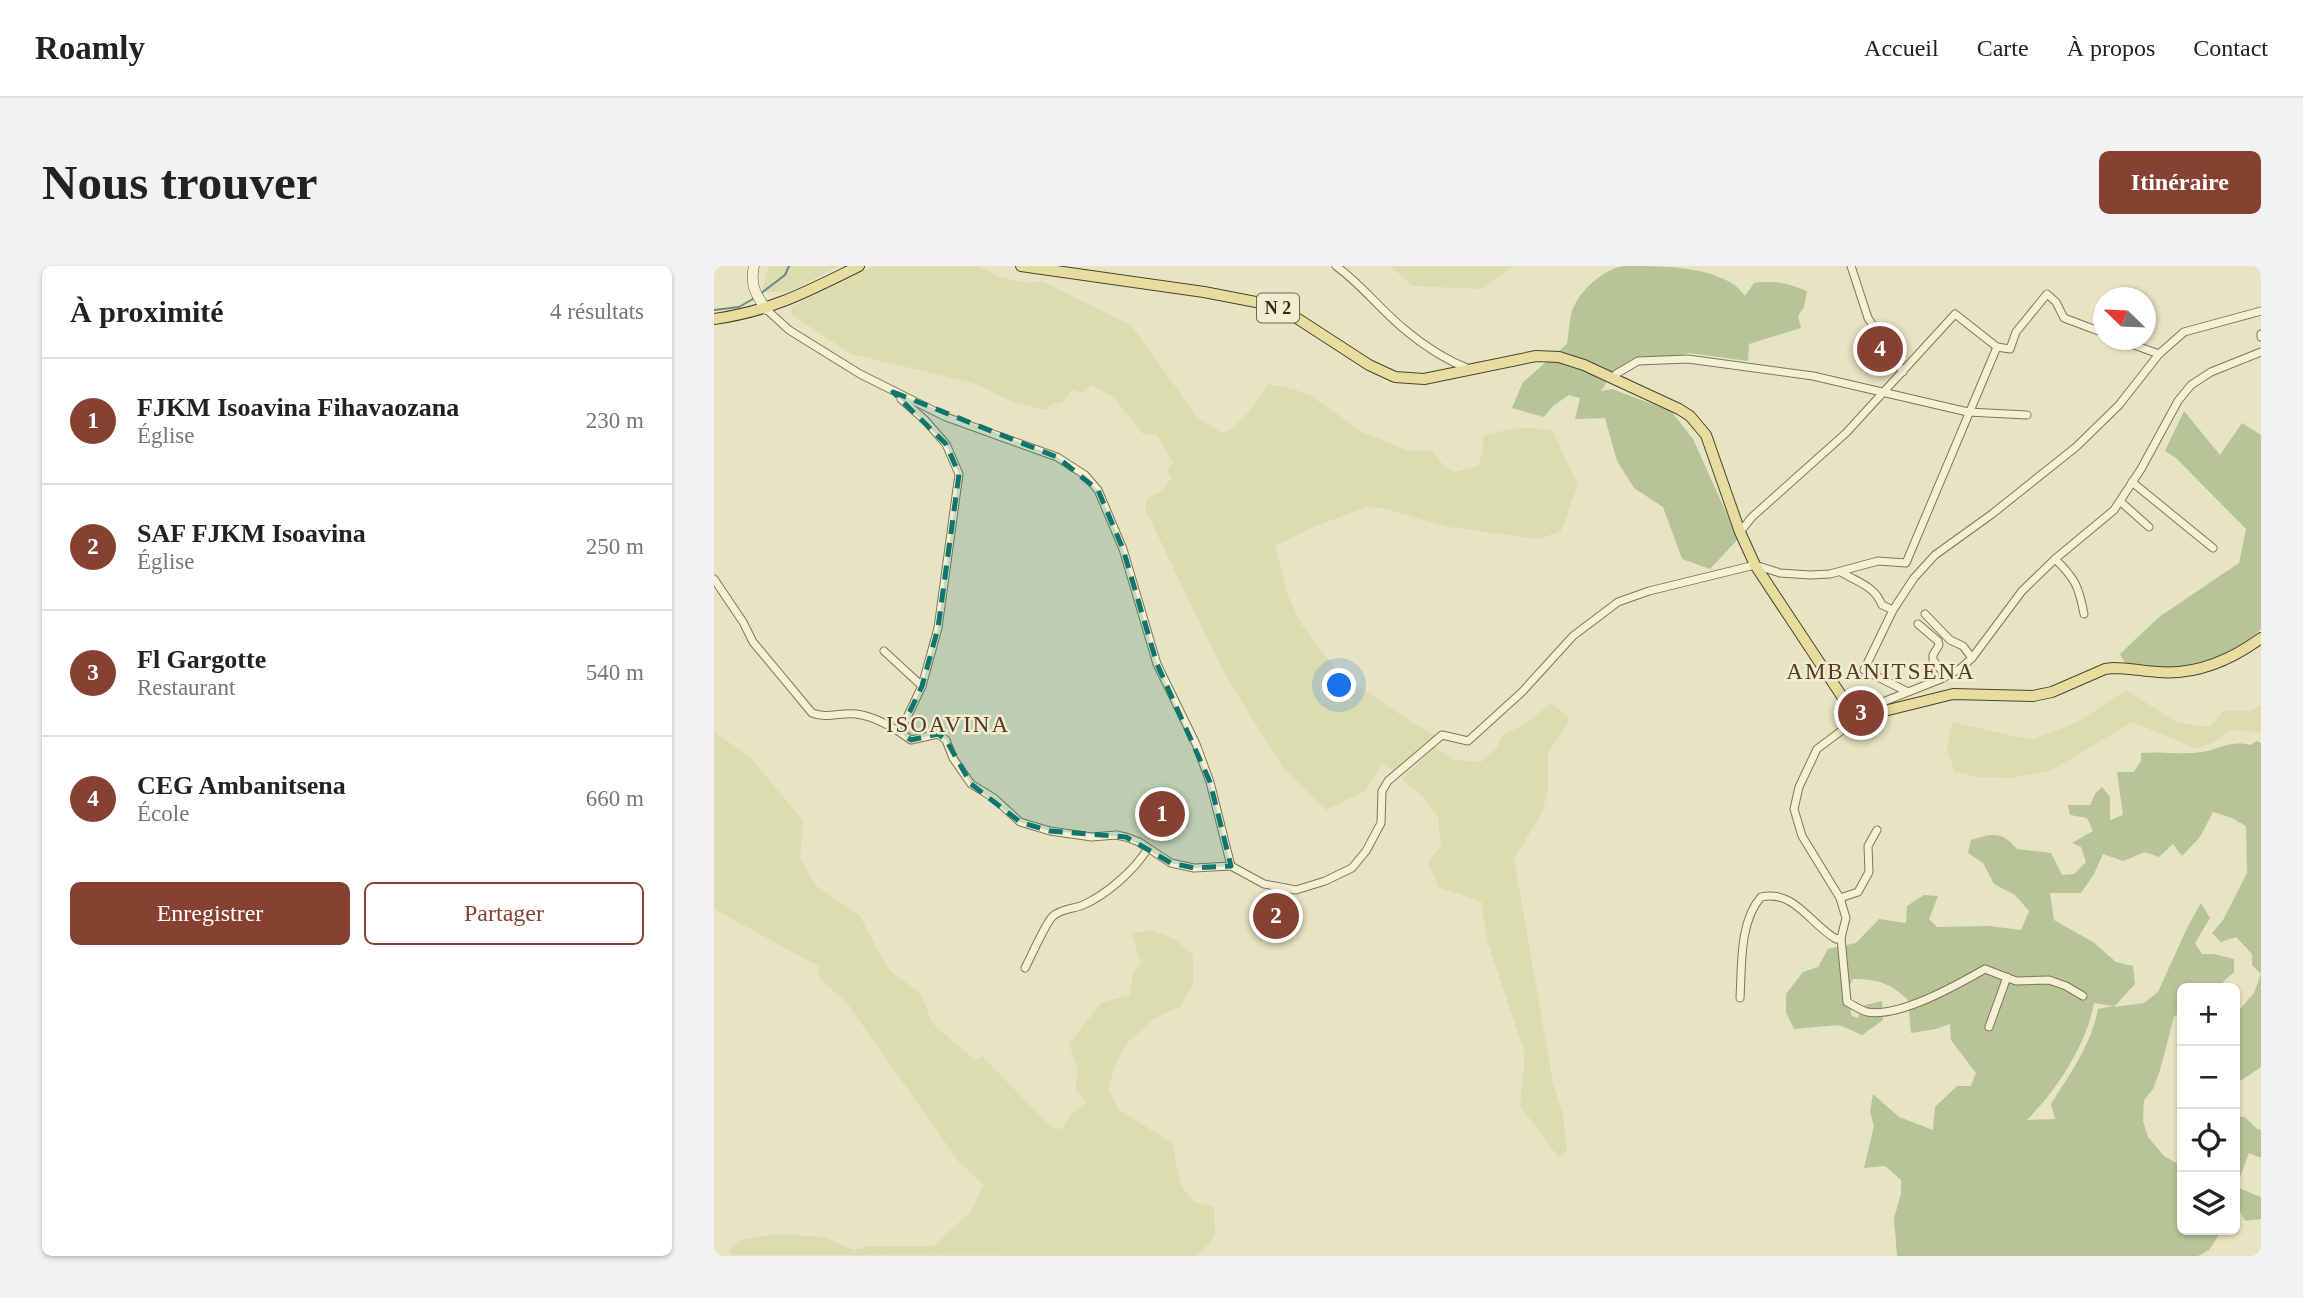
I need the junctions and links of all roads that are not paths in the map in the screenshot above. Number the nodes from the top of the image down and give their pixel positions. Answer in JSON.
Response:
{"nodes":[{"id":1,"x":754,"y":266,"type":"edge"},
{"id":2,"x":859,"y":266,"type":"edge"},
{"id":3,"x":1021,"y":266,"type":"edge"},
{"id":4,"x":1336,"y":266,"type":"edge"},
{"id":5,"x":1851,"y":266,"type":"edge"},
{"id":6,"x":766,"y":309,"type":"junction"},
{"id":7,"x":2261,"y":311,"type":"edge"},
{"id":8,"x":714,"y":319,"type":"edge"},
{"id":9,"x":2093,"y":329,"type":"edge"},
{"id":10,"x":1997,"y":347,"type":"junction"},
{"id":11,"x":2146,"y":350,"type":"edge"},
{"id":12,"x":2261,"y":352,"type":"edge"},
{"id":13,"x":2159,"y":355,"type":"junction"},
{"id":14,"x":1470,"y":370,"type":"junction"},
{"id":15,"x":1903,"y":372,"type":"junction"},
{"id":16,"x":1613,"y":378,"type":"junction"},
{"id":17,"x":893,"y":392,"type":"junction"},
{"id":18,"x":1886,"y":392,"type":"junction"},
{"id":19,"x":1968,"y":412,"type":"junction"},
{"id":20,"x":2027,"y":415,"type":"dead end"},
{"id":21,"x":2132,"y":482,"type":"junction"},
{"id":22,"x":2120,"y":502,"type":"junction"},
{"id":23,"x":2149,"y":527,"type":"dead end"},
{"id":24,"x":1740,"y":532,"type":"junction"},
{"id":25,"x":2213,"y":548,"type":"dead end"},
{"id":26,"x":2055,"y":559,"type":"junction"},
{"id":27,"x":1755,"y":565,"type":"junction"},
{"id":28,"x":1841,"y":572,"type":"junction"},
{"id":29,"x":714,"y":579,"type":"edge"},
{"id":30,"x":1893,"y":610,"type":"junction"},
{"id":31,"x":1924,"y":614,"type":"dead end"},
{"id":32,"x":2084,"y":614,"type":"dead end"},
{"id":33,"x":1918,"y":624,"type":"dead end"},
{"id":34,"x":2261,"y":638,"type":"edge"},
{"id":35,"x":884,"y":651,"type":"dead end"},
{"id":36,"x":1972,"y":657,"type":"junction"},
{"id":37,"x":1946,"y":676,"type":"junction"},
{"id":38,"x":922,"y":686,"type":"junction"},
{"id":39,"x":1906,"y":691,"type":"junction"},
{"id":40,"x":1860,"y":711,"type":"junction"},
{"id":41,"x":900,"y":732,"type":"junction"},
{"id":42,"x":1877,"y":830,"type":"dead end"},
{"id":43,"x":1148,"y":848,"type":"junction"},
{"id":44,"x":1231,"y":866,"type":"junction"},
{"id":45,"x":1840,"y":898,"type":"junction"},
{"id":46,"x":1842,"y":938,"type":"junction"},
{"id":47,"x":1025,"y":968,"type":"dead end"},
{"id":48,"x":2007,"y":977,"type":"junction"},
{"id":49,"x":2083,"y":996,"type":"dead end"},
{"id":50,"x":1740,"y":998,"type":"dead end"},
{"id":51,"x":1989,"y":1027,"type":"dead end"}],
"edges":[{"from":1,"to":6,"type":"street"},
{"from":2,"to":6,"type":"main road"},
{"from":3,"to":14,"type":"main road","number":"N 2"},
{"from":4,"to":14,"type":"street"},
{"from":5,"to":15,"type":"street"},
{"from":6,"to":8,"type":"main road"},
{"from":6,"to":17,"type":"street"},
{"from":7,"to":13,"type":"street"},
{"from":9,"to":10,"type":"street"},
{"from":10,"to":15,"type":"street"},
{"from":10,"to":19,"type":"street"},
{"from":11,"to":13,"type":"street"},
{"from":12,"to":21,"type":"street"},
{"from":13,"to":30,"type":"street"},
{"from":14,"to":16,"type":"main road","number":"N 2"},
{"from":15,"to":18,"type":"street"},
{"from":16,"to":18,"type":"street"},
{"from":16,"to":24,"type":"main road","number":"N 2"},
{"from":17,"to":38,"type":"street"},
{"from":17,"to":44,"type":"street"},
{"from":18,"to":19,"type":"street"},
{"from":18,"to":24,"type":"street"},
{"from":19,"to":20,"type":"street"},
{"from":19,"to":28,"type":"street"},
{"from":21,"to":22,"type":"street"},
{"from":21,"to":25,"type":"street"},
{"from":22,"to":23,"type":"street"},
{"from":22,"to":26,"type":"street"},
{"from":24,"to":27,"type":"main road","number":"N 2"},
{"from":26,"to":32,"type":"street"},
{"from":26,"to":36,"type":"street"},
{"from":27,"to":28,"type":"street"},
{"from":27,"to":40,"type":"main road","number":"N 2"},
{"from":27,"to":44,"type":"street"},
{"from":28,"to":30,"type":"street"},
{"from":29,"to":41,"type":"street"},
{"from":30,"to":39,"type":"street"},
{"from":31,"to":36,"type":"street"},
{"from":33,"to":37,"type":"street"},
{"from":34,"to":40,"type":"main road"},
{"from":35,"to":38,"type":"street"},
{"from":36,"to":37,"type":"street"},
{"from":37,"to":39,"type":"street"},
{"from":38,"to":41,"type":"street"},
{"from":39,"to":40,"type":"street"},
{"from":40,"to":45,"type":"street"},
{"from":41,"to":43,"type":"street"},
{"from":42,"to":45,"type":"street"},
{"from":43,"to":44,"type":"street"},
{"from":43,"to":47,"type":"street"},
{"from":45,"to":46,"type":"street"},
{"from":46,"to":48,"type":"street"},
{"from":46,"to":50,"type":"street"},
{"from":48,"to":49,"type":"street"},
{"from":48,"to":51,"type":"street"}]}
